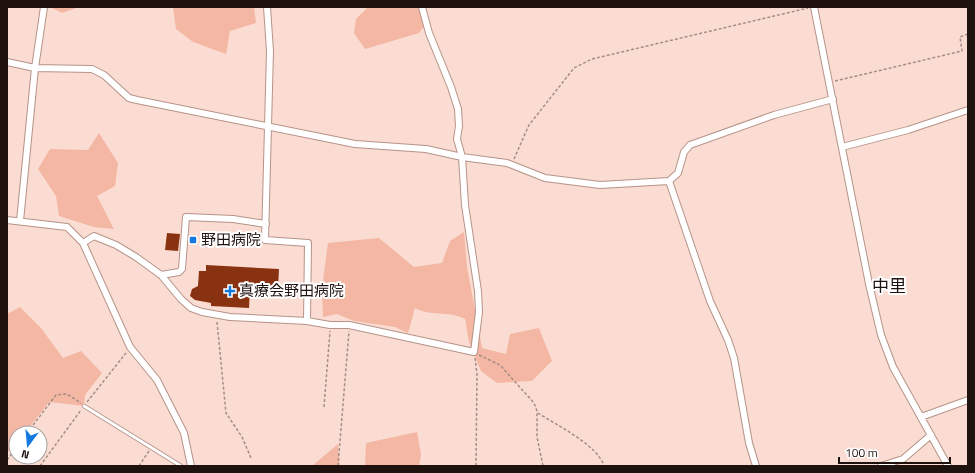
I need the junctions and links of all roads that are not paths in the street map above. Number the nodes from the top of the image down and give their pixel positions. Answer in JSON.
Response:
{"nodes":[{"id":1,"x":44,"y":7,"type":"edge"},
{"id":2,"x":267,"y":7,"type":"edge"},
{"id":3,"x":422,"y":7,"type":"edge"},
{"id":4,"x":813,"y":7,"type":"edge"},
{"id":5,"x":7,"y":62,"type":"edge"},
{"id":6,"x":35,"y":68,"type":"junction"},
{"id":7,"x":833,"y":99,"type":"junction"},
{"id":8,"x":968,"y":110,"type":"edge"},
{"id":9,"x":269,"y":127,"type":"junction"},
{"id":10,"x":842,"y":147,"type":"junction"},
{"id":11,"x":462,"y":157,"type":"junction"},
{"id":12,"x":669,"y":181,"type":"junction"},
{"id":13,"x":7,"y":220,"type":"edge"},
{"id":14,"x":20,"y":221,"type":"junction"},
{"id":15,"x":266,"y":224,"type":"junction"},
{"id":16,"x":82,"y":243,"type":"junction"},
{"id":17,"x":161,"y":275,"type":"junction"},
{"id":18,"x":306,"y":321,"type":"junction"},
{"id":19,"x":968,"y":400,"type":"edge"},
{"id":20,"x":84,"y":406,"type":"road end"},
{"id":21,"x":921,"y":417,"type":"junction"},
{"id":22,"x":931,"y":436,"type":"junction"},
{"id":23,"x":181,"y":466,"type":"edge"},
{"id":24,"x":191,"y":466,"type":"edge"},
{"id":25,"x":756,"y":466,"type":"edge"},
{"id":26,"x":881,"y":466,"type":"edge"},
{"id":27,"x":948,"y":466,"type":"edge"}],
"edges":[{"from":1,"to":6,"type":"street"},
{"from":2,"to":9,"type":"street"},
{"from":3,"to":11,"type":"street"},
{"from":4,"to":7,"type":"street"},
{"from":5,"to":6,"type":"street"},
{"from":6,"to":9,"type":"street"},
{"from":6,"to":14,"type":"street"},
{"from":7,"to":10,"type":"street"},
{"from":7,"to":12,"type":"street"},
{"from":8,"to":10,"type":"street"},
{"from":9,"to":11,"type":"street"},
{"from":9,"to":15,"type":"street"},
{"from":10,"to":21,"type":"street"},
{"from":11,"to":12,"type":"street"},
{"from":11,"to":18,"type":"street"},
{"from":12,"to":25,"type":"street"},
{"from":13,"to":14,"type":"street"},
{"from":14,"to":16,"type":"street"},
{"from":15,"to":17,"type":"street"},
{"from":15,"to":18,"type":"street"},
{"from":16,"to":17,"type":"street"},
{"from":16,"to":24,"type":"street"},
{"from":17,"to":18,"type":"street"},
{"from":19,"to":21,"type":"street"},
{"from":20,"to":23,"type":"lane"},
{"from":21,"to":22,"type":"street"},
{"from":22,"to":26,"type":"street"},
{"from":22,"to":27,"type":"street"}]}
